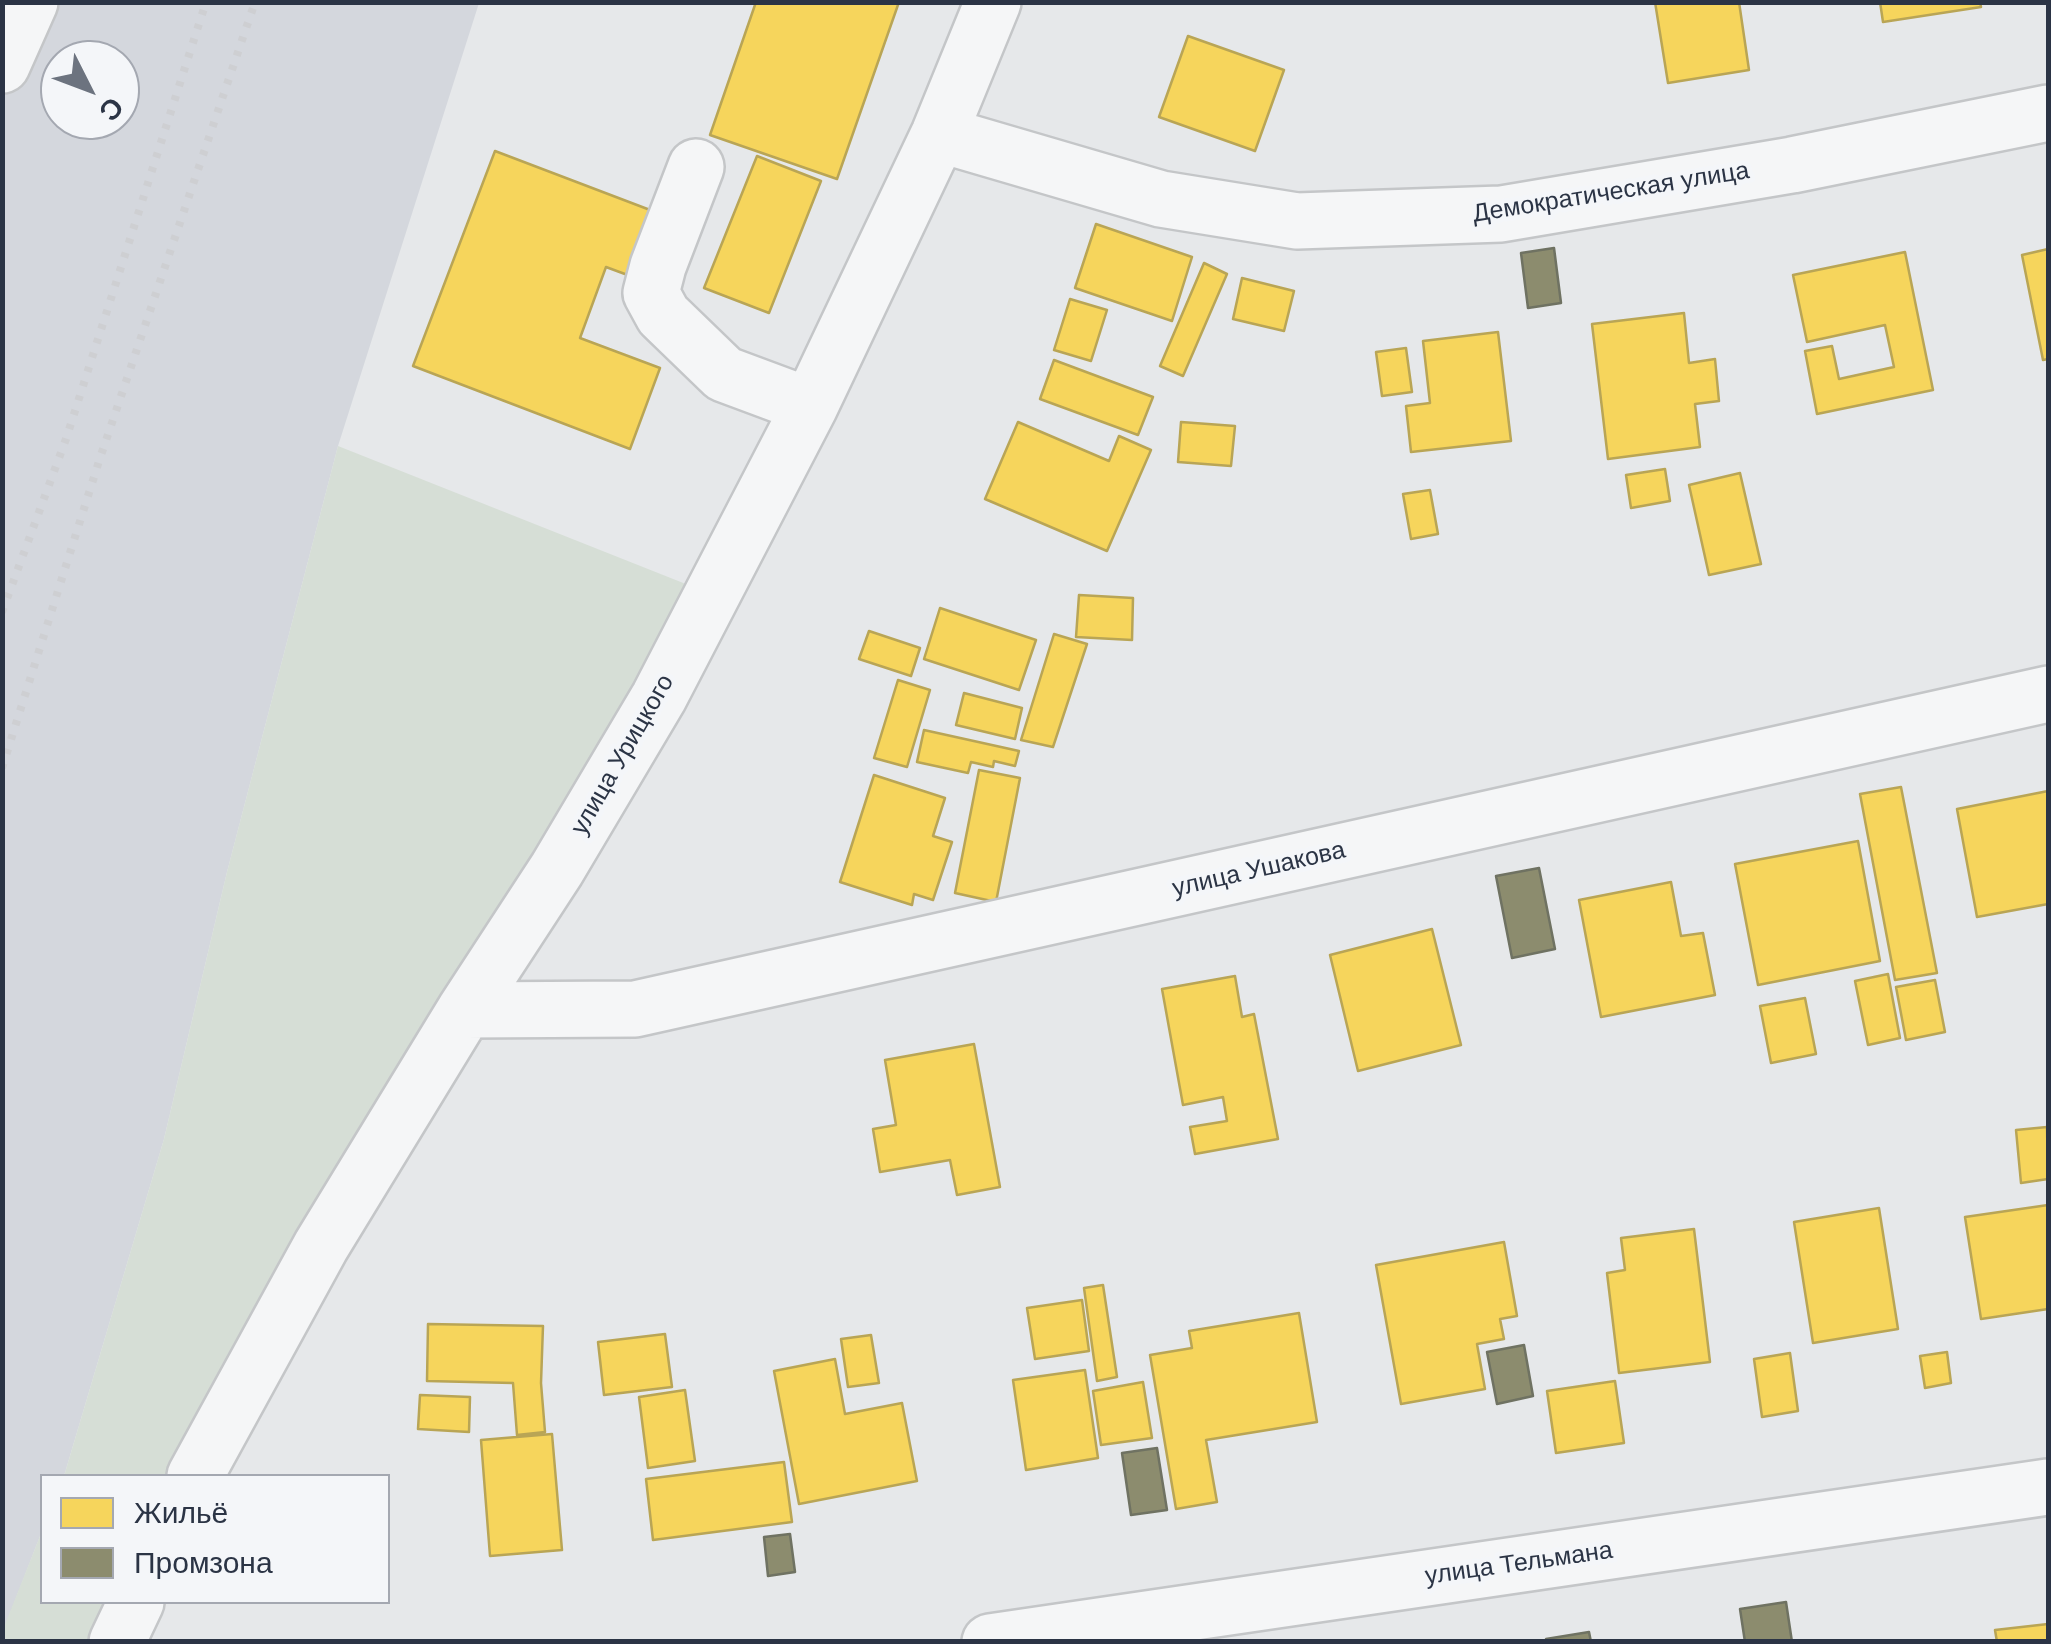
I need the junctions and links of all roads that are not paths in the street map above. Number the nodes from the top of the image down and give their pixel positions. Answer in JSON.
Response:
{"nodes":[{"id":1,"x":30,"y":2,"type":"edge"},
{"id":2,"x":993,"y":2,"type":"edge"},
{"id":3,"x":2,"y":65,"type":"edge"},
{"id":4,"x":2048,"y":113,"type":"edge"},
{"id":5,"x":939,"y":134,"type":"junction"},
{"id":6,"x":696,"y":167,"type":"dead end"},
{"id":7,"x":810,"y":406,"type":"junction"},
{"id":8,"x":2048,"y":694,"type":"edge"},
{"id":9,"x":466,"y":1010,"type":"junction"},
{"id":10,"x":196,"y":1474,"type":"edge"},
{"id":11,"x":2048,"y":1487,"type":"edge"},
{"id":12,"x":135,"y":1604,"type":"edge"},
{"id":13,"x":117,"y":1642,"type":"edge"},
{"id":14,"x":990,"y":1642,"type":"edge"}],
"edges":[{"from":1,"to":3,"type":"street"},
{"from":2,"to":5,"type":"street","name":"улица Урицкого"},
{"from":4,"to":5,"type":"street","name":"Демократическая улица"},
{"from":5,"to":7,"type":"street","name":"улица Урицкого"},
{"from":6,"to":7,"type":"street"},
{"from":7,"to":9,"type":"street","name":"улица Урицкого"},
{"from":8,"to":9,"type":"street","name":"улица Ушакова"},
{"from":9,"to":10,"type":"street","name":"улица Урицкого"},
{"from":11,"to":14,"type":"street","name":"улица Тельмана"},
{"from":12,"to":13,"type":"street"}]}
